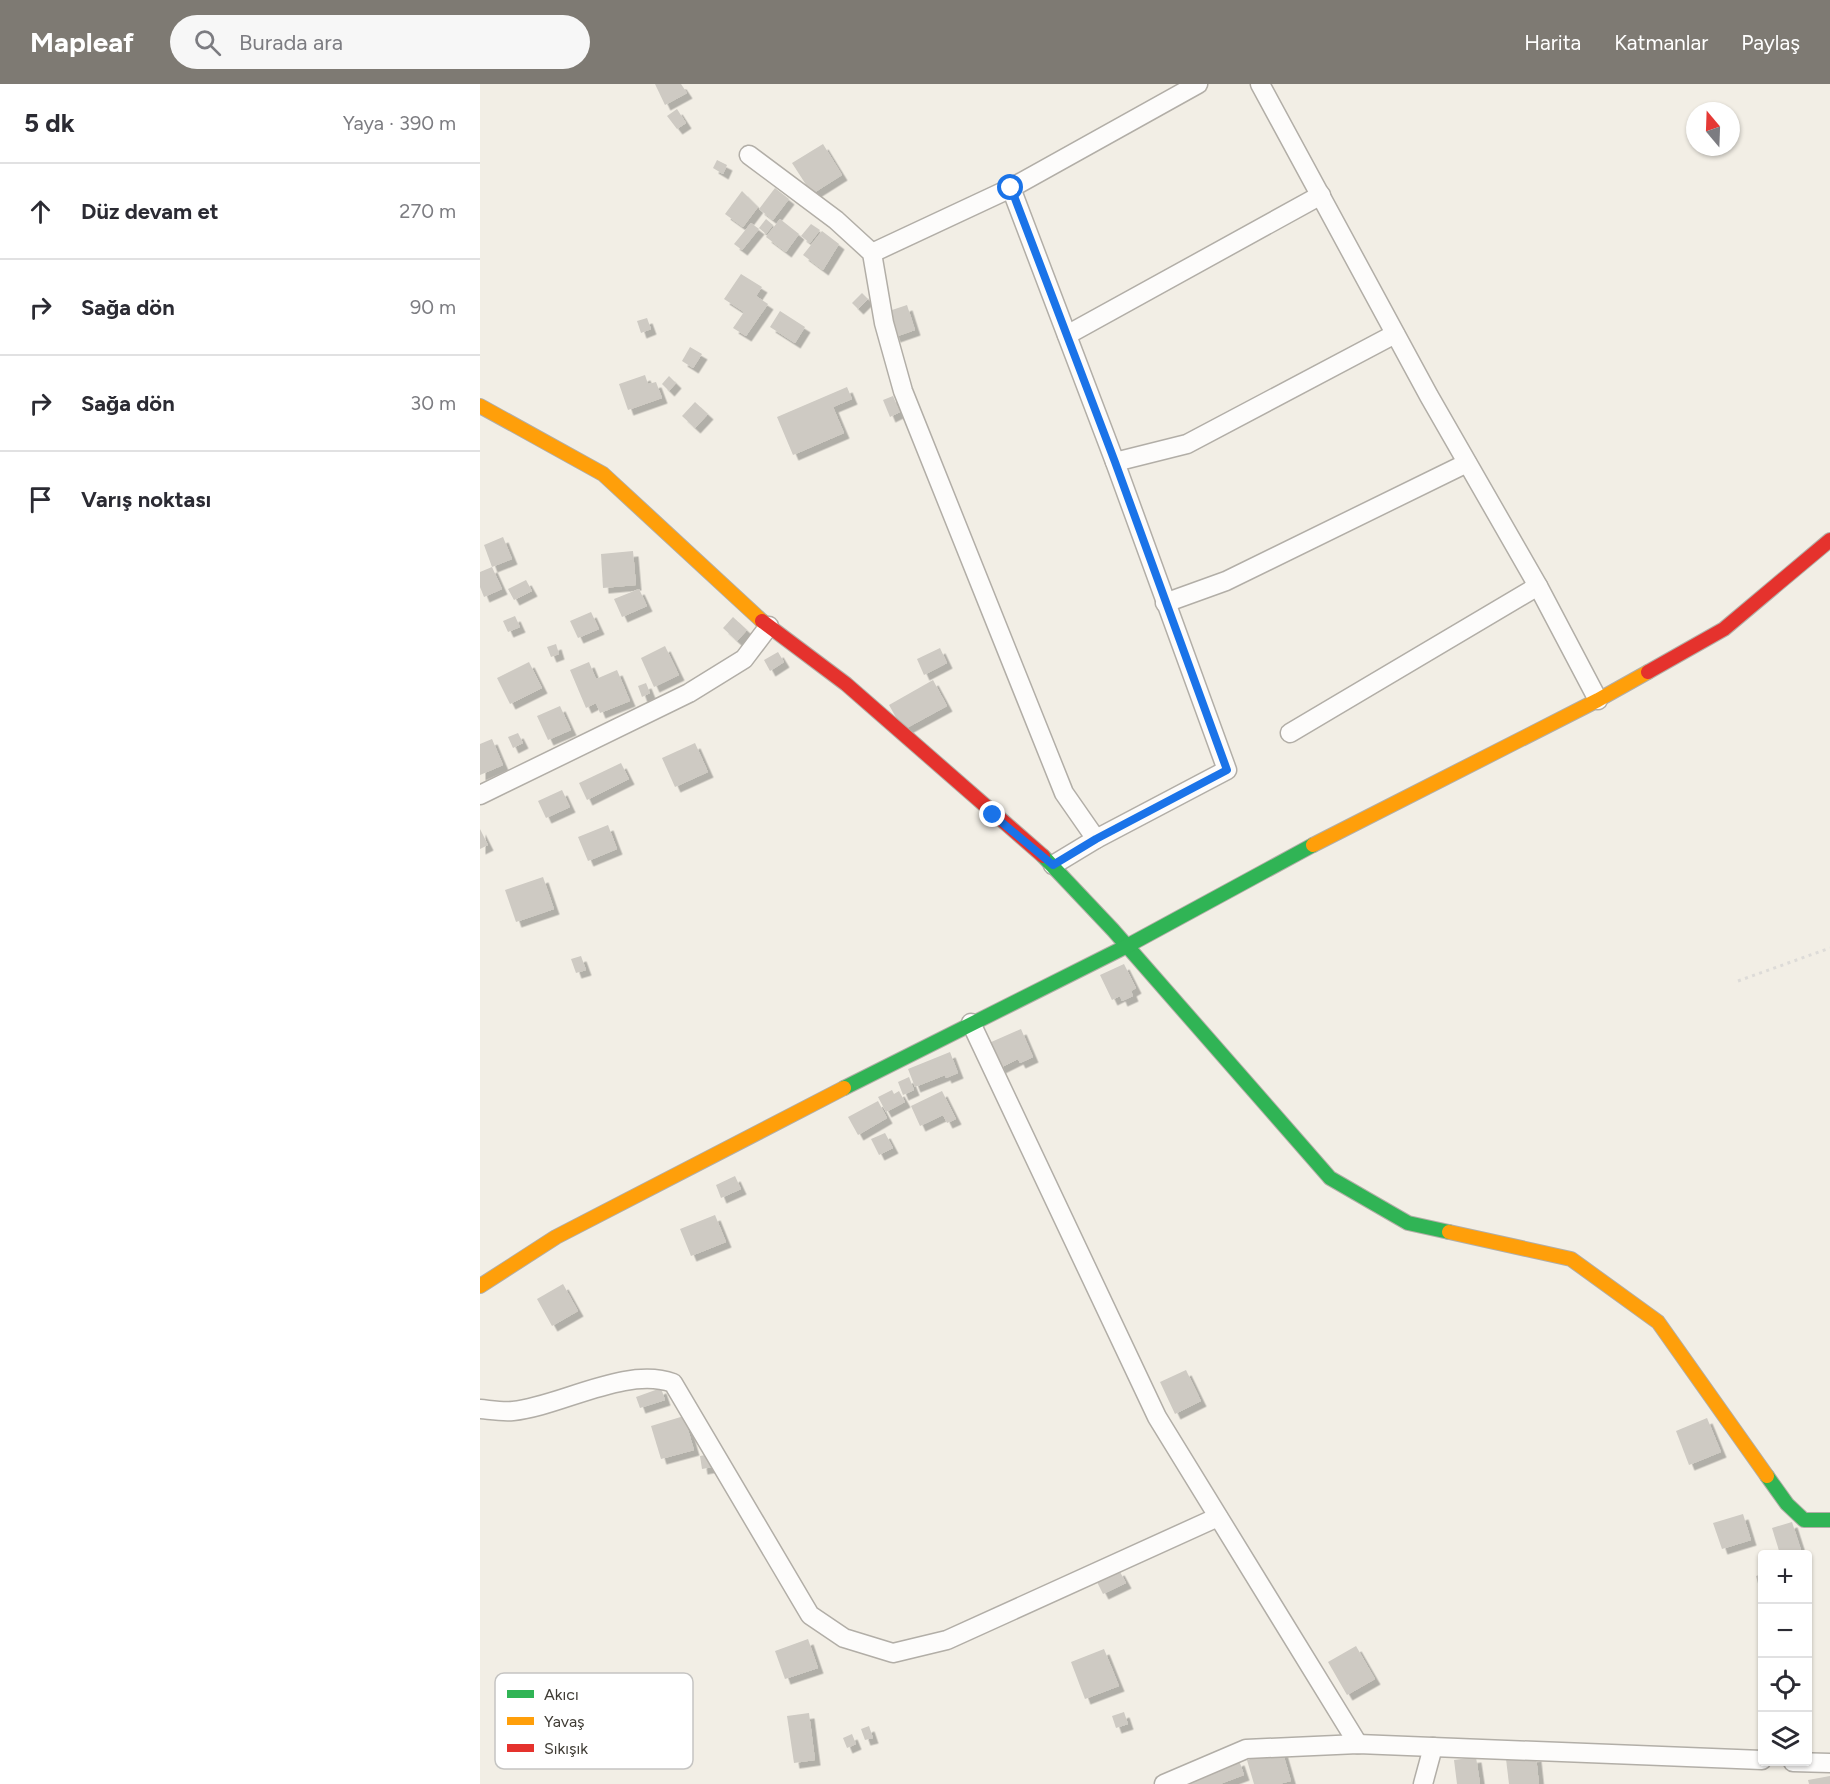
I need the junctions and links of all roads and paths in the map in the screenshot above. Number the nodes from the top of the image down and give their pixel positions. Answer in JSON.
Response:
{"nodes":[{"id":1,"x":1198,"y":84,"type":"edge"},
{"id":2,"x":1260,"y":84,"type":"edge"},
{"id":3,"x":749,"y":155,"type":"dead end"},
{"id":4,"x":1011,"y":188,"type":"junction"},
{"id":5,"x":1321,"y":195,"type":"junction"},
{"id":6,"x":872,"y":253,"type":"junction"},
{"id":7,"x":1395,"y":334,"type":"junction"},
{"id":8,"x":1067,"y":335,"type":"junction"},
{"id":9,"x":480,"y":406,"type":"edge"},
{"id":10,"x":1115,"y":462,"type":"junction"},
{"id":11,"x":1467,"y":463,"type":"junction"},
{"id":12,"x":1830,"y":540,"type":"edge"},
{"id":13,"x":1538,"y":586,"type":"junction"},
{"id":14,"x":1165,"y":603,"type":"junction"},
{"id":15,"x":769,"y":626,"type":"junction"},
{"id":16,"x":1594,"y":694,"type":"junction"},
{"id":17,"x":1290,"y":733,"type":"dead end"},
{"id":18,"x":480,"y":795,"type":"edge"},
{"id":19,"x":1096,"y":839,"type":"junction"},
{"id":20,"x":1053,"y":865,"type":"junction"},
{"id":21,"x":1125,"y":944,"type":"junction"},
{"id":22,"x":1830,"y":948,"type":"edge"},
{"id":23,"x":1738,"y":981,"type":"dead end"},
{"id":24,"x":971,"y":1023,"type":"junction"},
{"id":25,"x":480,"y":1286,"type":"edge"},
{"id":26,"x":480,"y":1409,"type":"edge"},
{"id":27,"x":1218,"y":1517,"type":"junction"},
{"id":28,"x":1830,"y":1520,"type":"edge"},
{"id":29,"x":1359,"y":1744,"type":"junction"},
{"id":30,"x":1434,"y":1747,"type":"junction"},
{"id":31,"x":1758,"y":1760,"type":"edge"},
{"id":32,"x":1812,"y":1762,"type":"edge"},
{"id":33,"x":1830,"y":1763,"type":"edge"},
{"id":34,"x":1164,"y":1784,"type":"edge"},
{"id":35,"x":1422,"y":1784,"type":"edge"}],
"edges":[{"from":1,"to":4,"type":"street"},
{"from":2,"to":5,"type":"street"},
{"from":3,"to":6,"type":"street"},
{"from":4,"to":6,"type":"street"},
{"from":4,"to":8,"type":"street"},
{"from":5,"to":7,"type":"street"},
{"from":5,"to":8,"type":"street"},
{"from":6,"to":19,"type":"street"},
{"from":7,"to":10,"type":"street"},
{"from":7,"to":11,"type":"street"},
{"from":8,"to":10,"type":"street"},
{"from":9,"to":15,"type":"street"},
{"from":10,"to":14,"type":"street"},
{"from":11,"to":13,"type":"street"},
{"from":11,"to":14,"type":"street"},
{"from":12,"to":16,"type":"street"},
{"from":13,"to":16,"type":"street"},
{"from":13,"to":17,"type":"street"},
{"from":14,"to":19,"type":"street"},
{"from":15,"to":18,"type":"street"},
{"from":15,"to":20,"type":"street"},
{"from":16,"to":21,"type":"street"},
{"from":19,"to":20,"type":"street"},
{"from":20,"to":21,"type":"street"},
{"from":21,"to":24,"type":"street"},
{"from":21,"to":28,"type":"street"},
{"from":22,"to":23,"type":"path"},
{"from":24,"to":25,"type":"street"},
{"from":24,"to":27,"type":"street"},
{"from":26,"to":27,"type":"street"},
{"from":27,"to":29,"type":"street"},
{"from":29,"to":30,"type":"street"},
{"from":29,"to":34,"type":"street"},
{"from":30,"to":31,"type":"street"},
{"from":30,"to":35,"type":"street"},
{"from":32,"to":33,"type":"street"}]}
